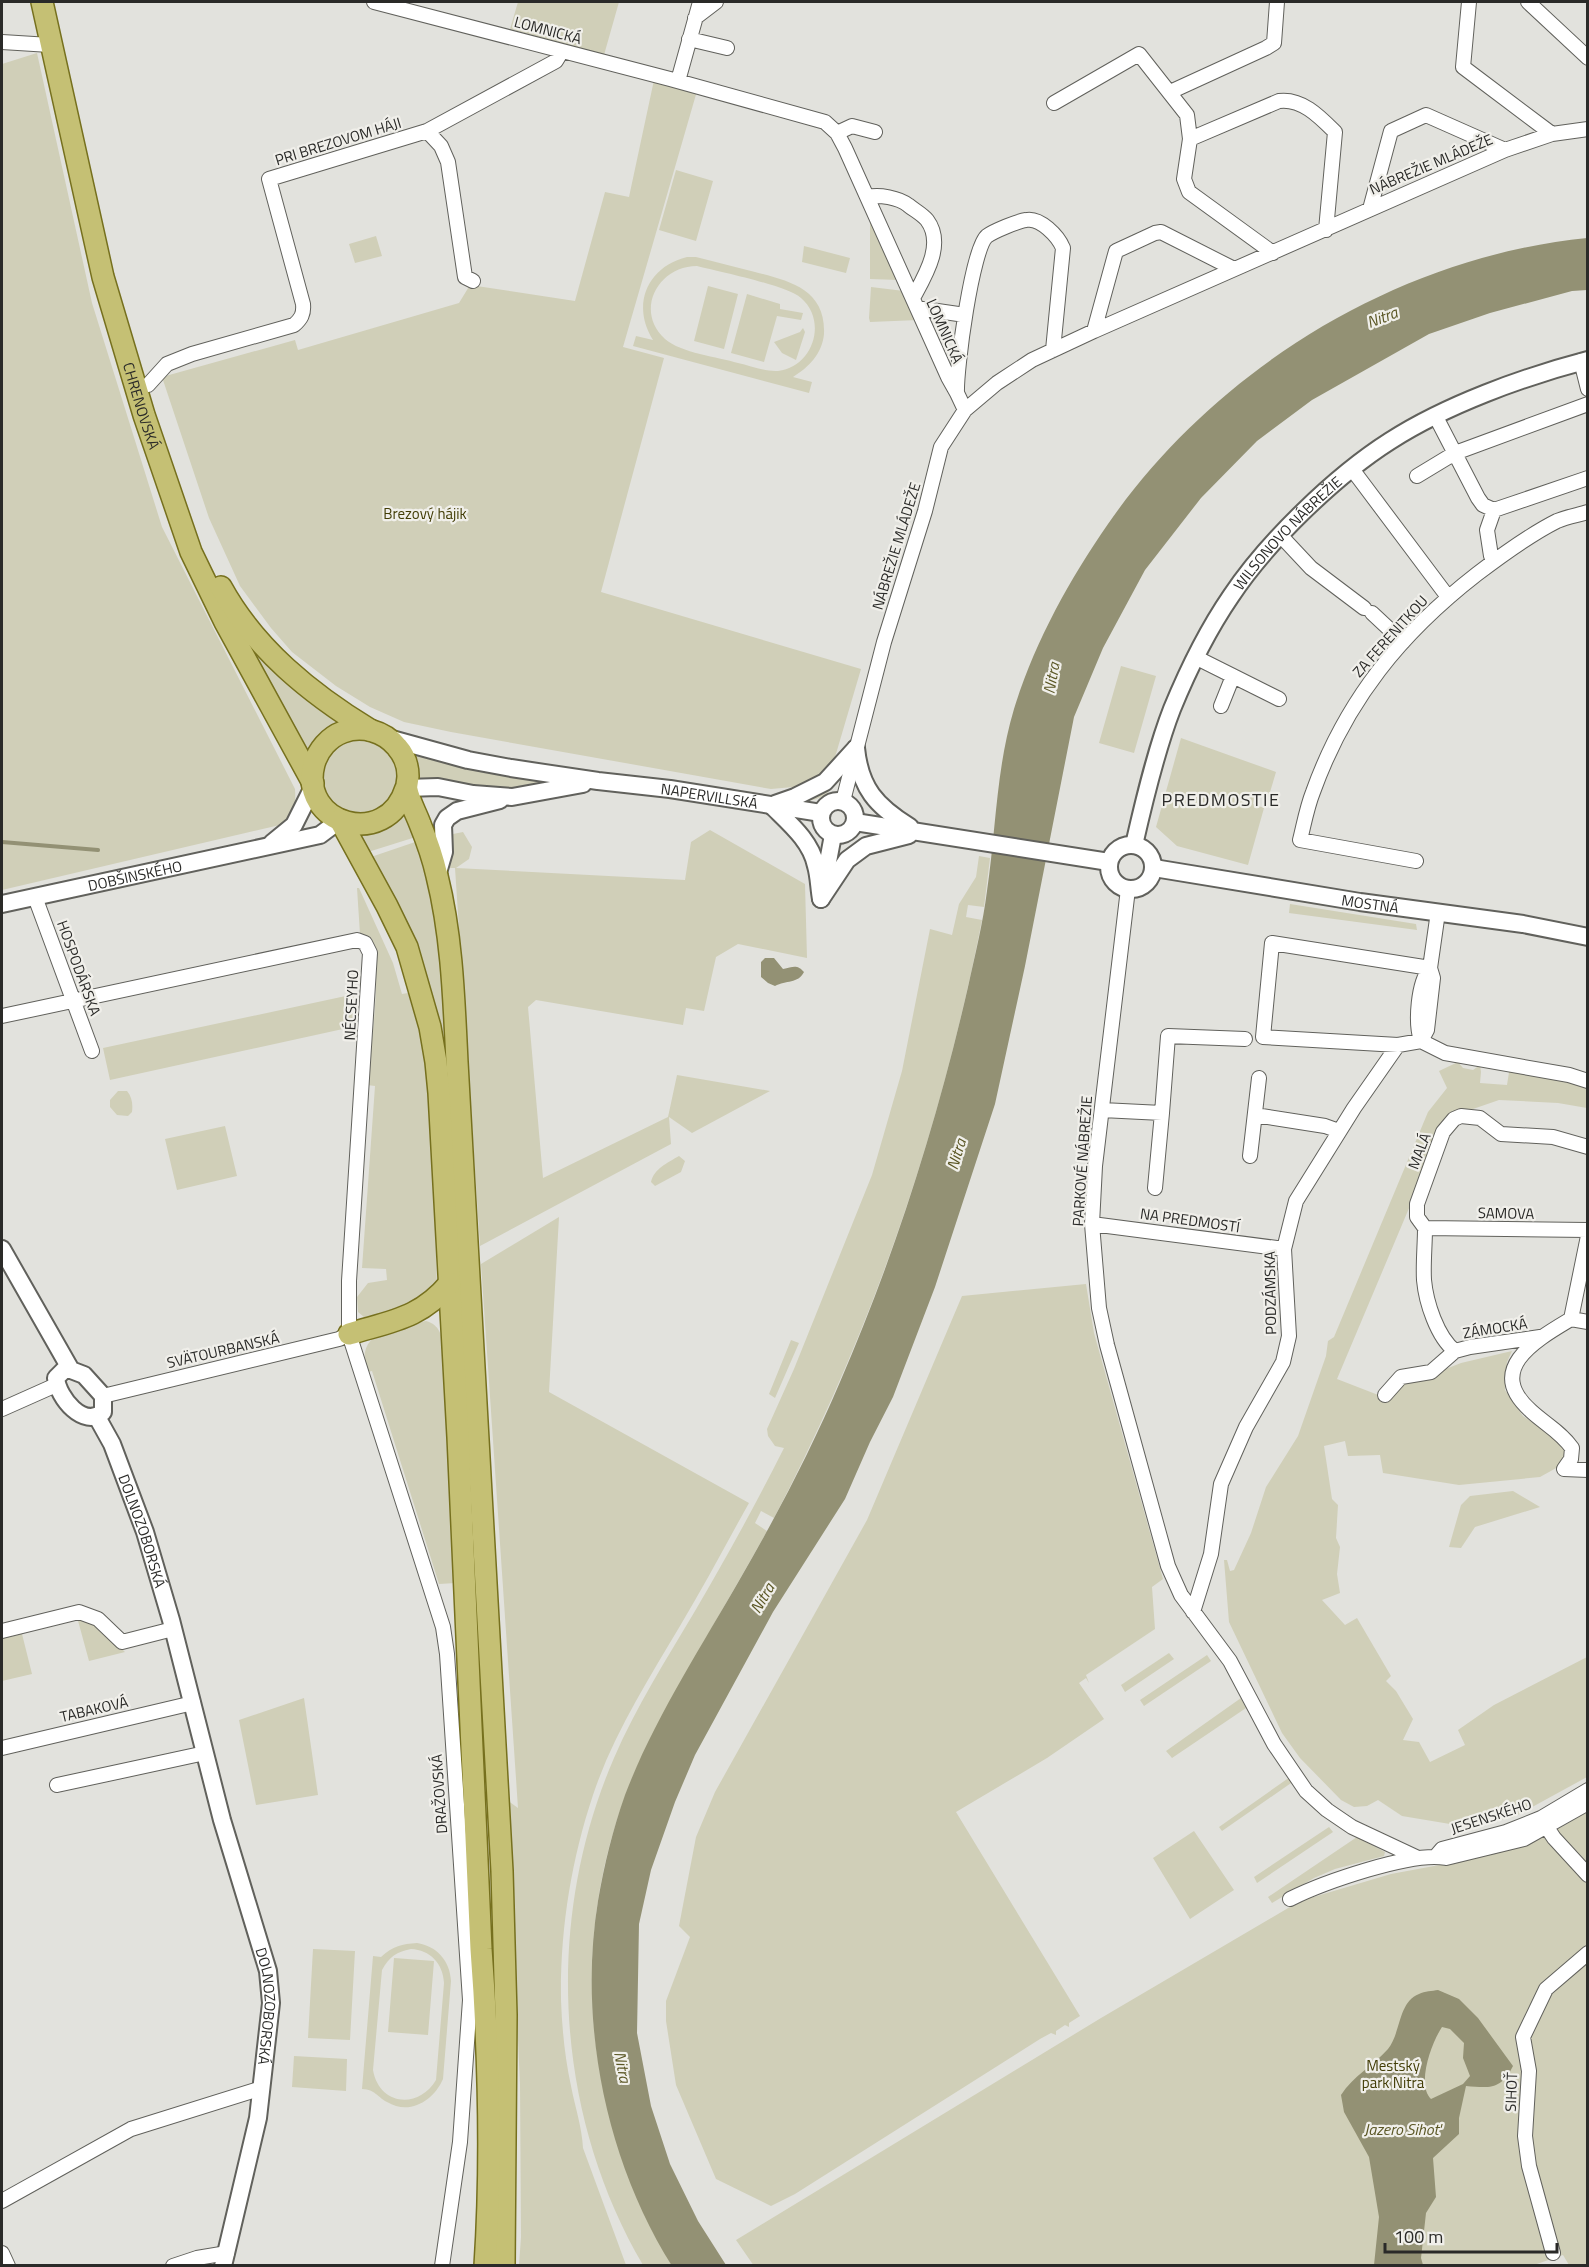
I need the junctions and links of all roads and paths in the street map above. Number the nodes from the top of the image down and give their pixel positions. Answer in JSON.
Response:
{"nodes":[{"id":1,"x":42,"y":2,"type":"edge"},
{"id":2,"x":56,"y":2,"type":"edge"},
{"id":3,"x":375,"y":2,"type":"edge"},
{"id":4,"x":700,"y":2,"type":"edge"},
{"id":5,"x":716,"y":2,"type":"edge"},
{"id":6,"x":1277,"y":2,"type":"edge"},
{"id":7,"x":1469,"y":2,"type":"edge"},
{"id":8,"x":1528,"y":2,"type":"edge"},
{"id":9,"x":695,"y":18,"type":"junction"},
{"id":10,"x":690,"y":39,"type":"junction"},
{"id":11,"x":2,"y":42,"type":"edge"},
{"id":12,"x":50,"y":45,"type":"junction"},
{"id":13,"x":727,"y":48,"type":"dead end"},
{"id":14,"x":562,"y":51,"type":"junction"},
{"id":15,"x":1587,"y":58,"type":"edge"},
{"id":16,"x":678,"y":81,"type":"junction"},
{"id":17,"x":1170,"y":92,"type":"junction"},
{"id":18,"x":1054,"y":103,"type":"dead end"},
{"id":19,"x":1587,"y":129,"type":"edge"},
{"id":20,"x":427,"y":131,"type":"junction"},
{"id":21,"x":875,"y":132,"type":"dead end"},
{"id":22,"x":837,"y":133,"type":"junction"},
{"id":23,"x":1552,"y":134,"type":"junction"},
{"id":24,"x":1190,"y":139,"type":"junction"},
{"id":25,"x":1505,"y":150,"type":"junction"},
{"id":26,"x":868,"y":197,"type":"junction"},
{"id":27,"x":1370,"y":209,"type":"junction"},
{"id":28,"x":1326,"y":230,"type":"junction"},
{"id":29,"x":1273,"y":253,"type":"junction"},
{"id":30,"x":1234,"y":269,"type":"junction"},
{"id":31,"x":473,"y":281,"type":"dead end"},
{"id":32,"x":915,"y":303,"type":"junction"},
{"id":33,"x":965,"y":315,"type":"junction"},
{"id":34,"x":294,"y":325,"type":"joint"},
{"id":35,"x":1094,"y":331,"type":"junction"},
{"id":36,"x":1053,"y":350,"type":"junction"},
{"id":37,"x":1584,"y":360,"type":"edge"},
{"id":38,"x":148,"y":385,"type":"junction"},
{"id":39,"x":1587,"y":389,"type":"edge"},
{"id":40,"x":957,"y":393,"type":"junction"},
{"id":41,"x":1587,"y":404,"type":"edge"},
{"id":42,"x":965,"y":410,"type":"junction"},
{"id":43,"x":1436,"y":417,"type":"junction"},
{"id":44,"x":1455,"y":453,"type":"junction"},
{"id":45,"x":1352,"y":468,"type":"junction"},
{"id":46,"x":1417,"y":476,"type":"dead end"},
{"id":47,"x":1587,"y":478,"type":"edge"},
{"id":48,"x":1494,"y":510,"type":"junction"},
{"id":49,"x":1587,"y":512,"type":"edge"},
{"id":50,"x":1281,"y":536,"type":"junction"},
{"id":51,"x":1491,"y":556,"type":"dead end"},
{"id":52,"x":1448,"y":597,"type":"junction"},
{"id":53,"x":1403,"y":642,"type":"junction"},
{"id":54,"x":1195,"y":657,"type":"junction"},
{"id":55,"x":1233,"y":676,"type":"junction"},
{"id":56,"x":1279,"y":699,"type":"dead end"},
{"id":57,"x":1221,"y":706,"type":"dead end"},
{"id":58,"x":379,"y":734,"type":"junction"},
{"id":59,"x":856,"y":748,"type":"junction"},
{"id":60,"x":598,"y":781,"type":"junction"},
{"id":61,"x":313,"y":785,"type":"junction"},
{"id":62,"x":406,"y":788,"type":"junction"},
{"id":63,"x":512,"y":797,"type":"junction"},
{"id":64,"x":843,"y":801,"type":"junction"},
{"id":65,"x":772,"y":806,"type":"junction"},
{"id":66,"x":821,"y":813,"type":"junction"},
{"id":67,"x":340,"y":820,"type":"junction"},
{"id":68,"x":855,"y":822,"type":"junction"},
{"id":69,"x":918,"y":832,"type":"junction"},
{"id":70,"x":833,"y":835,"type":"junction"},
{"id":71,"x":1134,"y":845,"type":"junction"},
{"id":72,"x":268,"y":846,"type":"junction"},
{"id":73,"x":1416,"y":861,"type":"dead end"},
{"id":74,"x":1109,"y":862,"type":"junction"},
{"id":75,"x":1154,"y":868,"type":"junction"},
{"id":76,"x":437,"y":876,"type":"junction"},
{"id":77,"x":1128,"y":889,"type":"junction"},
{"id":78,"x":35,"y":897,"type":"junction"},
{"id":79,"x":821,"y":899,"type":"junction"},
{"id":80,"x":2,"y":904,"type":"edge"},
{"id":81,"x":1438,"y":912,"type":"junction"},
{"id":82,"x":1587,"y":937,"type":"edge"},
{"id":83,"x":1430,"y":968,"type":"junction"},
{"id":84,"x":73,"y":1000,"type":"junction"},
{"id":85,"x":2,"y":1016,"type":"edge"},
{"id":86,"x":1245,"y":1039,"type":"dead end"},
{"id":87,"x":1421,"y":1041,"type":"junction"},
{"id":88,"x":1398,"y":1045,"type":"junction"},
{"id":89,"x":92,"y":1051,"type":"dead end"},
{"id":90,"x":1259,"y":1078,"type":"dead end"},
{"id":91,"x":1587,"y":1081,"type":"edge"},
{"id":92,"x":1102,"y":1110,"type":"junction"},
{"id":93,"x":1162,"y":1113,"type":"junction"},
{"id":94,"x":1255,"y":1115,"type":"junction"},
{"id":95,"x":1339,"y":1131,"type":"junction"},
{"id":96,"x":1587,"y":1147,"type":"edge"},
{"id":97,"x":1250,"y":1156,"type":"dead end"},
{"id":98,"x":1155,"y":1188,"type":"dead end"},
{"id":99,"x":1092,"y":1224,"type":"junction"},
{"id":100,"x":1425,"y":1228,"type":"junction"},
{"id":101,"x":1587,"y":1230,"type":"edge"},
{"id":102,"x":1587,"y":1236,"type":"edge"},
{"id":103,"x":2,"y":1249,"type":"edge"},
{"id":104,"x":1284,"y":1249,"type":"junction"},
{"id":105,"x":461,"y":1259,"type":"junction"},
{"id":106,"x":450,"y":1283,"type":"junction"},
{"id":107,"x":417,"y":1313,"type":"junction"},
{"id":108,"x":1570,"y":1319,"type":"junction"},
{"id":109,"x":1587,"y":1322,"type":"edge"},
{"id":110,"x":349,"y":1334,"type":"junction"},
{"id":111,"x":453,"y":1337,"type":"junction"},
{"id":112,"x":1541,"y":1337,"type":"junction"},
{"id":113,"x":1455,"y":1351,"type":"junction"},
{"id":114,"x":72,"y":1370,"type":"junction"},
{"id":115,"x":56,"y":1385,"type":"junction"},
{"id":116,"x":1385,"y":1395,"type":"dead end"},
{"id":117,"x":103,"y":1396,"type":"junction"},
{"id":118,"x":2,"y":1409,"type":"edge"},
{"id":119,"x":97,"y":1417,"type":"junction"},
{"id":120,"x":1587,"y":1470,"type":"edge"},
{"id":121,"x":1193,"y":1612,"type":"junction"},
{"id":122,"x":173,"y":1629,"type":"junction"},
{"id":123,"x":2,"y":1631,"type":"edge"},
{"id":124,"x":193,"y":1703,"type":"junction"},
{"id":125,"x":2,"y":1748,"type":"edge"},
{"id":126,"x":206,"y":1753,"type":"junction"},
{"id":127,"x":57,"y":1785,"type":"dead end"},
{"id":128,"x":1587,"y":1790,"type":"edge"},
{"id":129,"x":1587,"y":1803,"type":"edge"},
{"id":130,"x":1544,"y":1822,"type":"junction"},
{"id":131,"x":1416,"y":1857,"type":"junction"},
{"id":132,"x":1587,"y":1875,"type":"edge"},
{"id":133,"x":1290,"y":1899,"type":"dead end"},
{"id":134,"x":1587,"y":1953,"type":"edge"},
{"id":135,"x":262,"y":2088,"type":"junction"},
{"id":136,"x":2,"y":2201,"type":"edge"},
{"id":137,"x":2,"y":2253,"type":"edge"},
{"id":138,"x":1553,"y":2253,"type":"dead end"},
{"id":139,"x":225,"y":2259,"type":"edge"},
{"id":140,"x":8,"y":2265,"type":"edge"},
{"id":141,"x":173,"y":2265,"type":"edge"},
{"id":142,"x":442,"y":2265,"type":"edge"},
{"id":143,"x":484,"y":2265,"type":"edge"},
{"id":144,"x":504,"y":2265,"type":"edge"}],
"edges":[{"from":1,"to":12,"type":"main road","name":"CHRENOVSKÁ"},
{"from":2,"to":38,"type":"main road","name":"CHRENOVSKÁ"},
{"from":3,"to":14,"type":"street","name":"LOMNICKÁ"},
{"from":4,"to":9,"type":"street"},
{"from":5,"to":9,"type":"street"},
{"from":6,"to":17,"type":"street"},
{"from":7,"to":23,"type":"street"},
{"from":8,"to":15,"type":"street"},
{"from":9,"to":10,"type":"street"},
{"from":10,"to":13,"type":"street"},
{"from":10,"to":16,"type":"street"},
{"from":11,"to":12,"type":"street"},
{"from":12,"to":61,"type":"main road","name":"CHRENOVSKÁ"},
{"from":14,"to":16,"type":"street","name":"LOMNICKÁ"},
{"from":14,"to":20,"type":"street","name":"PRI BREZOVOM HÁJI"},
{"from":16,"to":22,"type":"street","name":"LOMNICKÁ"},
{"from":17,"to":18,"type":"street"},
{"from":17,"to":24,"type":"street"},
{"from":19,"to":23,"type":"street","name":"NÁBREŽIE MLÁDEŽE"},
{"from":20,"to":31,"type":"street"},
{"from":20,"to":34,"type":"street","name":"PRI BREZOVOM HÁJI"},
{"from":21,"to":22,"type":"street"},
{"from":22,"to":26,"type":"street","name":"LOMNICKÁ"},
{"from":23,"to":25,"type":"street","name":"NÁBREŽIE MLÁDEŽE"},
{"from":24,"to":28,"type":"street"},
{"from":24,"to":29,"type":"street"},
{"from":25,"to":27,"type":"street","name":"NÁBREŽIE MLÁDEŽE"},
{"from":25,"to":27,"type":"street","name":"NÁBREŽIE MLÁDEŽE"},
{"from":26,"to":32,"type":"street","name":"LOMNICKÁ"},
{"from":26,"to":32,"type":"street"},
{"from":27,"to":28,"type":"street","name":"NÁBREŽIE MLÁDEŽE"},
{"from":28,"to":29,"type":"street","name":"NÁBREŽIE MLÁDEŽE"},
{"from":29,"to":30,"type":"street","name":"NÁBREŽIE MLÁDEŽE"},
{"from":30,"to":35,"type":"street","name":"NÁBREŽIE MLÁDEŽE"},
{"from":30,"to":35,"type":"street"},
{"from":32,"to":33,"type":"street"},
{"from":32,"to":40,"type":"street","name":"LOMNICKÁ"},
{"from":33,"to":36,"type":"street"},
{"from":33,"to":40,"type":"street"},
{"from":34,"to":38,"type":"street","name":"CHRENOVSKÁ"},
{"from":35,"to":36,"type":"street","name":"NÁBREŽIE MLÁDEŽE"},
{"from":36,"to":42,"type":"street","name":"NÁBREŽIE MLÁDEŽE"},
{"from":37,"to":39,"type":"street"},
{"from":37,"to":43,"type":"street","name":"WILSONOVO NÁBREŽIE"},
{"from":38,"to":58,"type":"main road","name":"CHRENOVSKÁ"},
{"from":40,"to":42,"type":"street","name":"LOMNICKÁ"},
{"from":41,"to":44,"type":"street"},
{"from":42,"to":59,"type":"street","name":"NÁBREŽIE MLÁDEŽE"},
{"from":43,"to":44,"type":"street"},
{"from":43,"to":45,"type":"street","name":"WILSONOVO NÁBREŽIE"},
{"from":44,"to":46,"type":"street"},
{"from":44,"to":48,"type":"street"},
{"from":45,"to":50,"type":"street","name":"WILSONOVO NÁBREŽIE"},
{"from":45,"to":52,"type":"street"},
{"from":47,"to":48,"type":"street"},
{"from":48,"to":51,"type":"street"},
{"from":49,"to":52,"type":"street","name":"ZA FERENITKOU"},
{"from":50,"to":53,"type":"street"},
{"from":50,"to":54,"type":"street","name":"WILSONOVO NÁBREŽIE"},
{"from":52,"to":53,"type":"street","name":"ZA FERENITKOU"},
{"from":53,"to":73,"type":"street","name":"ZA FERENITKOU"},
{"from":54,"to":55,"type":"street"},
{"from":54,"to":71,"type":"street","name":"WILSONOVO NÁBREŽIE"},
{"from":55,"to":56,"type":"street"},
{"from":55,"to":57,"type":"street"},
{"from":58,"to":60,"type":"street","name":"NAPERVILLSKÁ"},
{"from":58,"to":61,"type":"main road"},
{"from":58,"to":62,"type":"main road"},
{"from":59,"to":64,"type":"street","name":"NÁBREŽIE MLÁDEŽE"},
{"from":59,"to":65,"type":"street"},
{"from":59,"to":69,"type":"street"},
{"from":60,"to":63,"type":"street","name":"NAPERVILLSKÁ"},
{"from":60,"to":65,"type":"street","name":"NAPERVILLSKÁ"},
{"from":61,"to":67,"type":"main road"},
{"from":61,"to":72,"type":"street","name":"DOBŠINSKÉHO"},
{"from":62,"to":63,"type":"street","name":"NAPERVILLSKÁ"},
{"from":62,"to":67,"type":"main road"},
{"from":62,"to":76,"type":"main road"},
{"from":63,"to":76,"type":"street"},
{"from":64,"to":66,"type":"street"},
{"from":64,"to":68,"type":"street"},
{"from":65,"to":66,"type":"street","name":"NAPERVILLSKÁ"},
{"from":65,"to":79,"type":"street"},
{"from":66,"to":70,"type":"street"},
{"from":67,"to":72,"type":"street","name":"DOBŠINSKÉHO"},
{"from":67,"to":105,"type":"main road"},
{"from":68,"to":69,"type":"street"},
{"from":68,"to":70,"type":"street"},
{"from":69,"to":74,"type":"street"},
{"from":69,"to":79,"type":"street"},
{"from":70,"to":79,"type":"street"},
{"from":71,"to":74,"type":"street"},
{"from":71,"to":75,"type":"street"},
{"from":72,"to":78,"type":"street","name":"DOBŠINSKÉHO"},
{"from":74,"to":77,"type":"street"},
{"from":75,"to":77,"type":"street"},
{"from":75,"to":81,"type":"street","name":"MOSTNÁ"},
{"from":76,"to":105,"type":"main road"},
{"from":77,"to":92,"type":"street","name":"PARKOVÉ NÁBREŽIE"},
{"from":78,"to":80,"type":"street","name":"DOBŠINSKÉHO"},
{"from":78,"to":84,"type":"street","name":"HOSPODÁRSKA"},
{"from":81,"to":82,"type":"street","name":"MOSTNÁ"},
{"from":81,"to":83,"type":"street"},
{"from":83,"to":87,"type":"street"},
{"from":83,"to":88,"type":"street"},
{"from":84,"to":85,"type":"street","name":"NÉCSEYHO"},
{"from":84,"to":89,"type":"street","name":"HOSPODÁRSKA"},
{"from":84,"to":110,"type":"street","name":"NÉCSEYHO"},
{"from":86,"to":93,"type":"street"},
{"from":87,"to":88,"type":"street"},
{"from":87,"to":91,"type":"street"},
{"from":88,"to":95,"type":"street","name":"PODZÁMSKA"},
{"from":90,"to":94,"type":"street"},
{"from":92,"to":93,"type":"street"},
{"from":92,"to":99,"type":"street","name":"PARKOVÉ NÁBREŽIE"},
{"from":93,"to":98,"type":"street"},
{"from":94,"to":95,"type":"street"},
{"from":94,"to":97,"type":"street"},
{"from":95,"to":104,"type":"street","name":"PODZÁMSKA"},
{"from":96,"to":100,"type":"street","name":"MALÁ"},
{"from":99,"to":104,"type":"street","name":"NA PREDMOSTÍ"},
{"from":99,"to":121,"type":"street","name":"PARKOVÉ NÁBREŽIE"},
{"from":100,"to":101,"type":"street","name":"SAMOVA"},
{"from":100,"to":113,"type":"street","name":"ZÁMOCKÁ"},
{"from":102,"to":108,"type":"street"},
{"from":103,"to":114,"type":"street"},
{"from":104,"to":121,"type":"street","name":"PODZÁMSKA"},
{"from":105,"to":106,"type":"main road"},
{"from":105,"to":144,"type":"main road"},
{"from":106,"to":107,"type":"main road"},
{"from":106,"to":111,"type":"main road"},
{"from":107,"to":110,"type":"main road"},
{"from":107,"to":111,"type":"main road"},
{"from":108,"to":109,"type":"street"},
{"from":108,"to":112,"type":"street"},
{"from":110,"to":117,"type":"street","name":"SVÄTOURBANSKÁ"},
{"from":110,"to":142,"type":"street","name":"DRAŽOVSKÁ"},
{"from":111,"to":143,"type":"main road"},
{"from":112,"to":113,"type":"street","name":"ZÁMOCKÁ"},
{"from":112,"to":120,"type":"street"},
{"from":113,"to":116,"type":"street","name":"ZÁMOCKÁ"},
{"from":114,"to":115,"type":"street"},
{"from":114,"to":117,"type":"street"},
{"from":115,"to":118,"type":"street"},
{"from":115,"to":119,"type":"street"},
{"from":117,"to":119,"type":"street"},
{"from":119,"to":122,"type":"street","name":"DOLNOZOBORSKÁ"},
{"from":121,"to":131,"type":"street"},
{"from":122,"to":123,"type":"street"},
{"from":122,"to":124,"type":"street","name":"DOLNOZOBORSKÁ"},
{"from":124,"to":125,"type":"street","name":"TABAKOVÁ"},
{"from":124,"to":126,"type":"street","name":"DOLNOZOBORSKÁ"},
{"from":126,"to":127,"type":"street"},
{"from":126,"to":135,"type":"street","name":"DOLNOZOBORSKÁ"},
{"from":128,"to":130,"type":"street","name":"JESENSKÉHO"},
{"from":129,"to":130,"type":"street","name":"JESENSKÉHO"},
{"from":130,"to":131,"type":"street","name":"JESENSKÉHO"},
{"from":130,"to":132,"type":"street"},
{"from":131,"to":133,"type":"street","name":"JESENSKÉHO"},
{"from":134,"to":138,"type":"street","name":"SIHOŤ"},
{"from":135,"to":136,"type":"street"},
{"from":135,"to":139,"type":"street","name":"DOLNOZOBORSKÁ"},
{"from":137,"to":140,"type":"street"},
{"from":139,"to":141,"type":"street"}]}
